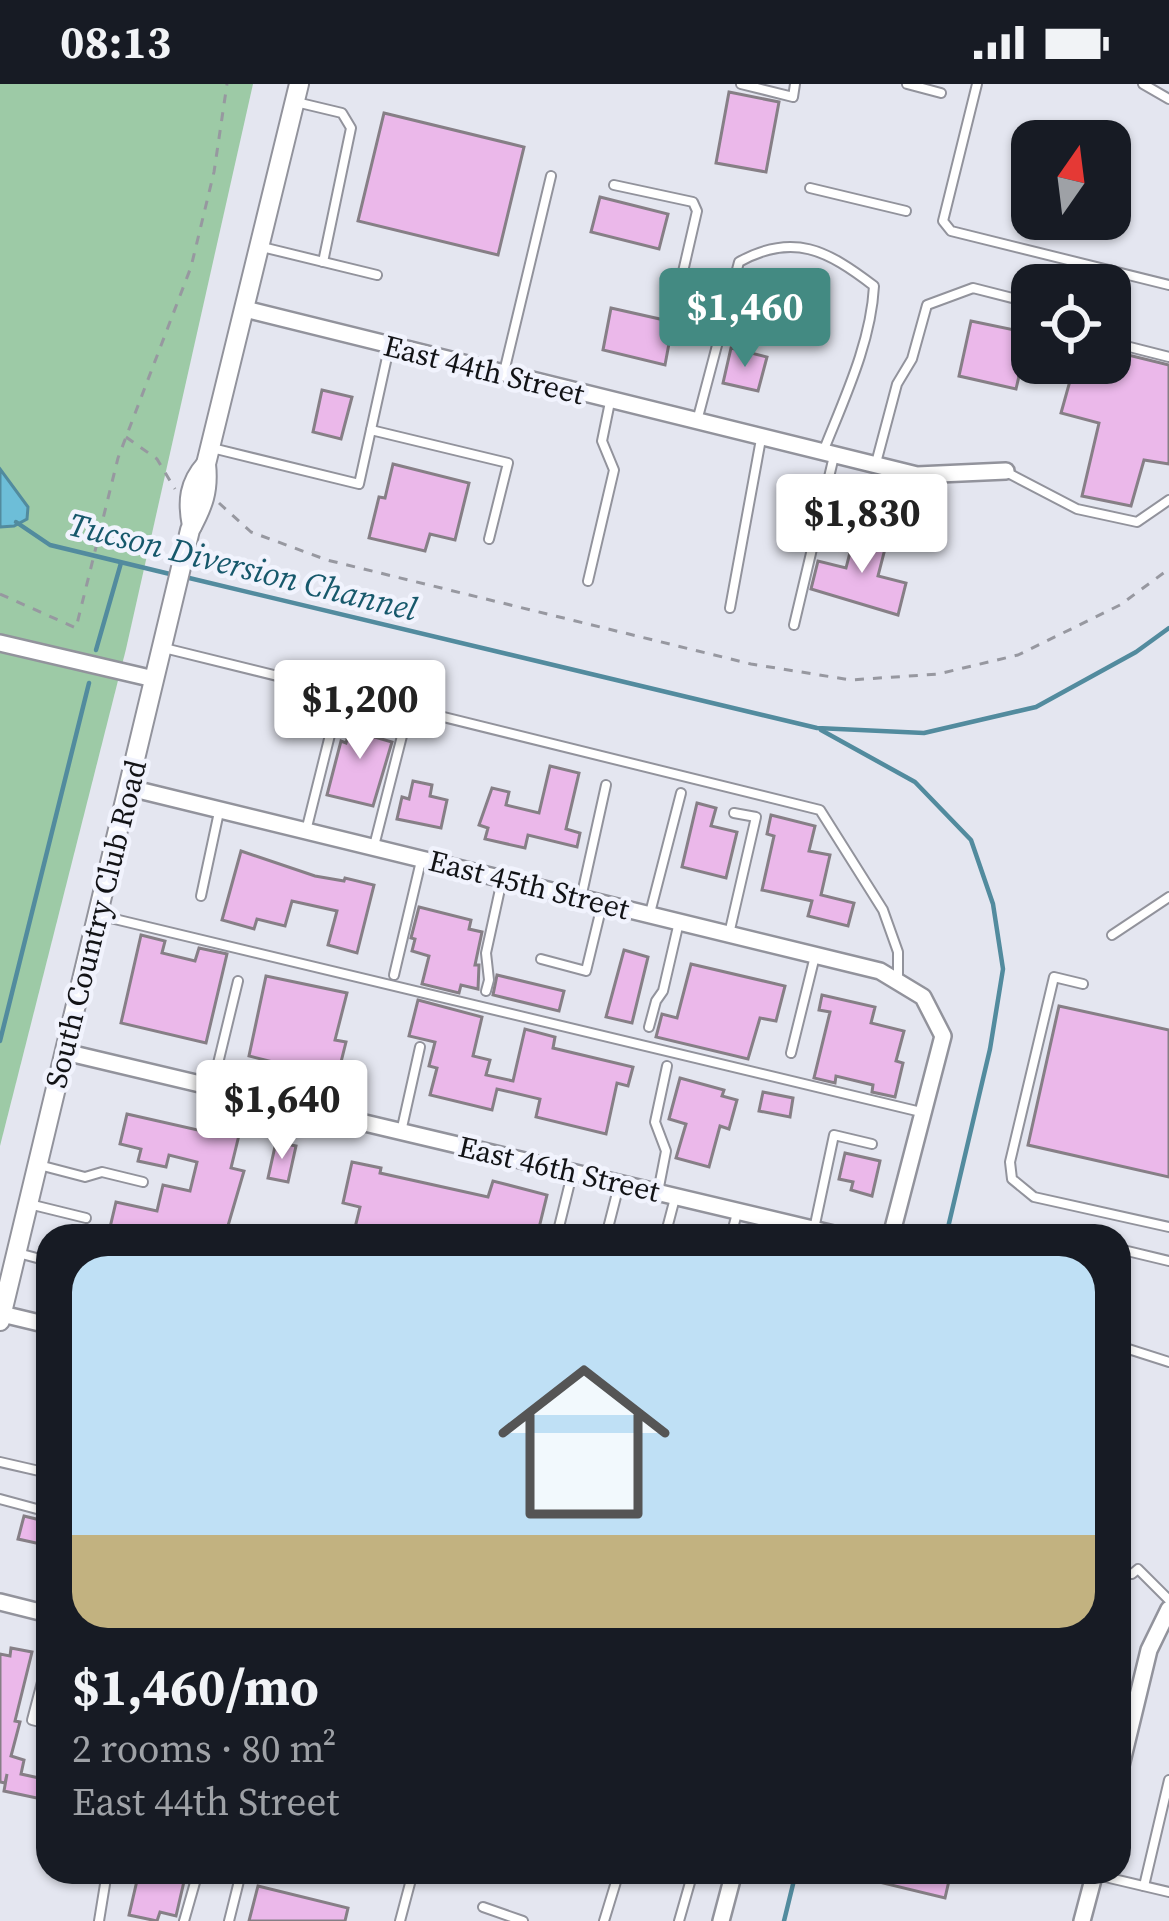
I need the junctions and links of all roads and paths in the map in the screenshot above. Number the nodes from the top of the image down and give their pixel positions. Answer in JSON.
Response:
{"nodes":[{"id":1,"x":227,"y":84,"type":"edge"},
{"id":2,"x":741,"y":84,"type":"edge"},
{"id":3,"x":795,"y":84,"type":"edge"},
{"id":4,"x":907,"y":84,"type":"edge"},
{"id":5,"x":977,"y":84,"type":"edge"},
{"id":6,"x":1143,"y":84,"type":"edge"},
{"id":7,"x":297,"y":93,"type":"edge"},
{"id":8,"x":941,"y":93,"type":"dead end"},
{"id":9,"x":1169,"y":99,"type":"edge"},
{"id":10,"x":551,"y":176,"type":"dead end"},
{"id":11,"x":614,"y":185,"type":"dead end"},
{"id":12,"x":810,"y":188,"type":"dead end"},
{"id":13,"x":906,"y":211,"type":"dead end"},
{"id":14,"x":260,"y":247,"type":"junction"},
{"id":15,"x":323,"y":262,"type":"junction"},
{"id":16,"x":377,"y":275,"type":"dead end"},
{"id":17,"x":1169,"y":285,"type":"edge"},
{"id":18,"x":680,"y":289,"type":"dead end"},
{"id":19,"x":1011,"y":298,"type":"edge"},
{"id":20,"x":244,"y":309,"type":"junction"},
{"id":21,"x":390,"y":346,"type":"junction"},
{"id":22,"x":1131,"y":347,"type":"edge"},
{"id":23,"x":1169,"y":357,"type":"edge"},
{"id":24,"x":504,"y":372,"type":"junction"},
{"id":25,"x":610,"y":402,"type":"junction"},
{"id":26,"x":697,"y":422,"type":"junction"},
{"id":27,"x":371,"y":430,"type":"junction"},
{"id":28,"x":126,"y":437,"type":"junction"},
{"id":29,"x":761,"y":438,"type":"junction"},
{"id":30,"x":828,"y":454,"type":"junction"},
{"id":31,"x":208,"y":456,"type":"junction"},
{"id":32,"x":875,"y":465,"type":"junction"},
{"id":33,"x":1006,"y":471,"type":"joint"},
{"id":34,"x":180,"y":491,"type":"dead end"},
{"id":35,"x":1169,"y":500,"type":"edge"},
{"id":36,"x":216,"y":502,"type":"dead end"},
{"id":37,"x":489,"y":539,"type":"dead end"},
{"id":38,"x":1169,"y":569,"type":"edge"},
{"id":39,"x":588,"y":581,"type":"dead end"},
{"id":40,"x":0,"y":594,"type":"edge"},
{"id":41,"x":730,"y":608,"type":"dead end"},
{"id":42,"x":794,"y":625,"type":"dead end"},
{"id":43,"x":163,"y":639,"type":"junction"},
{"id":44,"x":0,"y":643,"type":"edge"},
{"id":45,"x":154,"y":679,"type":"junction"},
{"id":46,"x":337,"y":707,"type":"dead end"},
{"id":47,"x":403,"y":732,"type":"dead end"},
{"id":48,"x":606,"y":785,"type":"dead end"},
{"id":49,"x":130,"y":788,"type":"junction"},
{"id":50,"x":682,"y":793,"type":"dead end"},
{"id":51,"x":220,"y":810,"type":"junction"},
{"id":52,"x":734,"y":813,"type":"dead end"},
{"id":53,"x":306,"y":831,"type":"junction"},
{"id":54,"x":374,"y":848,"type":"junction"},
{"id":55,"x":421,"y":859,"type":"junction"},
{"id":56,"x":502,"y":879,"type":"junction"},
{"id":57,"x":201,"y":896,"type":"dead end"},
{"id":58,"x":1169,"y":897,"type":"edge"},
{"id":59,"x":580,"y":898,"type":"junction"},
{"id":60,"x":602,"y":903,"type":"junction"},
{"id":61,"x":649,"y":914,"type":"junction"},
{"id":62,"x":99,"y":915,"type":"junction"},
{"id":63,"x":680,"y":922,"type":"junction"},
{"id":64,"x":729,"y":934,"type":"junction"},
{"id":65,"x":1112,"y":935,"type":"dead end"},
{"id":66,"x":815,"y":955,"type":"junction"},
{"id":67,"x":541,"y":959,"type":"dead end"},
{"id":68,"x":394,"y":975,"type":"dead end"},
{"id":69,"x":238,"y":981,"type":"dead end"},
{"id":70,"x":898,"y":982,"type":"junction"},
{"id":71,"x":1083,"y":984,"type":"dead end"},
{"id":72,"x":486,"y":991,"type":"dead end"},
{"id":73,"x":649,"y":1027,"type":"dead end"},
{"id":74,"x":420,"y":1047,"type":"dead end"},
{"id":75,"x":65,"y":1052,"type":"junction"},
{"id":76,"x":791,"y":1053,"type":"dead end"},
{"id":77,"x":667,"y":1066,"type":"dead end"},
{"id":78,"x":212,"y":1087,"type":"junction"},
{"id":79,"x":923,"y":1113,"type":"junction"},
{"id":80,"x":401,"y":1132,"type":"junction"},
{"id":81,"x":872,"y":1144,"type":"dead end"},
{"id":82,"x":38,"y":1164,"type":"junction"},
{"id":83,"x":573,"y":1172,"type":"junction"},
{"id":84,"x":142,"y":1182,"type":"dead end"},
{"id":85,"x":620,"y":1184,"type":"junction"},
{"id":86,"x":658,"y":1192,"type":"junction"},
{"id":87,"x":676,"y":1197,"type":"junction"},
{"id":88,"x":28,"y":1203,"type":"junction"},
{"id":89,"x":737,"y":1211,"type":"junction"},
{"id":90,"x":86,"y":1218,"type":"dead end"},
{"id":91,"x":560,"y":1224,"type":"edge"},
{"id":92,"x":609,"y":1224,"type":"edge"},
{"id":93,"x":668,"y":1224,"type":"edge"},
{"id":94,"x":734,"y":1224,"type":"edge"},
{"id":95,"x":788,"y":1224,"type":"edge"},
{"id":96,"x":821,"y":1224,"type":"edge"},
{"id":97,"x":894,"y":1224,"type":"edge"},
{"id":98,"x":1169,"y":1227,"type":"edge"},
{"id":99,"x":1131,"y":1252,"type":"edge"},
{"id":100,"x":17,"y":1253,"type":"junction"},
{"id":101,"x":36,"y":1258,"type":"edge"},
{"id":102,"x":1169,"y":1261,"type":"edge"},
{"id":103,"x":1,"y":1317,"type":"edge"},
{"id":104,"x":36,"y":1323,"type":"edge"},
{"id":105,"x":1131,"y":1350,"type":"edge"},
{"id":106,"x":1169,"y":1362,"type":"edge"},
{"id":107,"x":0,"y":1462,"type":"edge"},
{"id":108,"x":36,"y":1470,"type":"edge"},
{"id":109,"x":0,"y":1499,"type":"edge"},
{"id":110,"x":36,"y":1509,"type":"edge"},
{"id":111,"x":1131,"y":1574,"type":"edge"},
{"id":112,"x":1169,"y":1600,"type":"edge"},
{"id":113,"x":0,"y":1602,"type":"edge"},
{"id":114,"x":1169,"y":1609,"type":"edge"},
{"id":115,"x":36,"y":1611,"type":"edge"},
{"id":116,"x":1131,"y":1724,"type":"edge"},
{"id":117,"x":1169,"y":1780,"type":"edge"},
{"id":118,"x":1131,"y":1883,"type":"edge"},
{"id":119,"x":105,"y":1884,"type":"edge"},
{"id":120,"x":195,"y":1884,"type":"edge"},
{"id":121,"x":237,"y":1884,"type":"edge"},
{"id":122,"x":410,"y":1884,"type":"edge"},
{"id":123,"x":615,"y":1884,"type":"edge"},
{"id":124,"x":690,"y":1884,"type":"edge"},
{"id":125,"x":731,"y":1884,"type":"edge"},
{"id":126,"x":1089,"y":1884,"type":"edge"},
{"id":127,"x":1144,"y":1886,"type":"junction"},
{"id":128,"x":1169,"y":1892,"type":"edge"},
{"id":129,"x":483,"y":1907,"type":"dead end"},
{"id":130,"x":99,"y":1921,"type":"edge"},
{"id":131,"x":184,"y":1921,"type":"edge"},
{"id":132,"x":229,"y":1921,"type":"edge"},
{"id":133,"x":400,"y":1921,"type":"edge"},
{"id":134,"x":523,"y":1921,"type":"edge"},
{"id":135,"x":604,"y":1921,"type":"edge"},
{"id":136,"x":679,"y":1921,"type":"edge"},
{"id":137,"x":721,"y":1921,"type":"edge"},
{"id":138,"x":1082,"y":1921,"type":"edge"}],
"edges":[{"from":1,"to":28,"type":"path"},
{"from":2,"to":3,"type":"lane"},
{"from":4,"to":8,"type":"lane"},
{"from":5,"to":17,"type":"lane"},
{"from":6,"to":9,"type":"lane"},
{"from":7,"to":14,"type":"street","name":"South Country Club Road"},
{"from":7,"to":15,"type":"lane"},
{"from":10,"to":24,"type":"lane"},
{"from":11,"to":18,"type":"lane"},
{"from":12,"to":13,"type":"lane"},
{"from":14,"to":15,"type":"lane"},
{"from":14,"to":20,"type":"street","name":"South Country Club Road"},
{"from":15,"to":16,"type":"lane"},
{"from":19,"to":32,"type":"lane"},
{"from":20,"to":21,"type":"street","name":"East 44th Street"},
{"from":20,"to":31,"type":"street","name":"South Country Club Road"},
{"from":21,"to":24,"type":"street","name":"East 44th Street"},
{"from":21,"to":27,"type":"lane"},
{"from":22,"to":23,"type":"lane"},
{"from":24,"to":25,"type":"street","name":"East 44th Street"},
{"from":25,"to":26,"type":"street","name":"East 44th Street"},
{"from":25,"to":39,"type":"lane"},
{"from":26,"to":29,"type":"street","name":"East 44th Street"},
{"from":26,"to":30,"type":"lane"},
{"from":27,"to":31,"type":"lane"},
{"from":27,"to":37,"type":"lane"},
{"from":28,"to":34,"type":"path"},
{"from":28,"to":40,"type":"path"},
{"from":29,"to":30,"type":"street","name":"East 44th Street"},
{"from":29,"to":41,"type":"lane"},
{"from":30,"to":32,"type":"street","name":"East 44th Street"},
{"from":30,"to":42,"type":"lane"},
{"from":31,"to":43,"type":"street","name":"South Country Club Road"},
{"from":32,"to":33,"type":"street","name":"East 44th Street"},
{"from":33,"to":35,"type":"lane"},
{"from":36,"to":38,"type":"path"},
{"from":43,"to":45,"type":"street","name":"South Country Club Road"},
{"from":43,"to":70,"type":"lane"},
{"from":44,"to":45,"type":"street"},
{"from":45,"to":49,"type":"street","name":"South Country Club Road"},
{"from":46,"to":53,"type":"lane"},
{"from":47,"to":54,"type":"lane"},
{"from":48,"to":59,"type":"lane"},
{"from":49,"to":51,"type":"street","name":"East 45th Street"},
{"from":49,"to":62,"type":"street","name":"South Country Club Road"},
{"from":50,"to":61,"type":"lane"},
{"from":51,"to":53,"type":"street","name":"East 45th Street"},
{"from":51,"to":57,"type":"lane"},
{"from":52,"to":64,"type":"lane"},
{"from":53,"to":54,"type":"street","name":"East 45th Street"},
{"from":54,"to":55,"type":"street","name":"East 45th Street"},
{"from":55,"to":56,"type":"street","name":"East 45th Street"},
{"from":55,"to":68,"type":"lane"},
{"from":56,"to":59,"type":"street","name":"East 45th Street"},
{"from":56,"to":72,"type":"lane"},
{"from":58,"to":65,"type":"lane"},
{"from":59,"to":60,"type":"street","name":"East 45th Street"},
{"from":60,"to":61,"type":"street","name":"East 45th Street"},
{"from":60,"to":67,"type":"lane"},
{"from":61,"to":63,"type":"street","name":"East 45th Street"},
{"from":62,"to":75,"type":"street","name":"South Country Club Road"},
{"from":62,"to":79,"type":"lane"},
{"from":63,"to":64,"type":"street","name":"East 45th Street"},
{"from":63,"to":73,"type":"lane"},
{"from":64,"to":66,"type":"street","name":"East 45th Street"},
{"from":66,"to":70,"type":"street","name":"East 45th Street"},
{"from":66,"to":76,"type":"lane"},
{"from":69,"to":78,"type":"lane"},
{"from":70,"to":79,"type":"street","name":"East 45th Street"},
{"from":71,"to":98,"type":"lane"},
{"from":74,"to":80,"type":"lane"},
{"from":75,"to":78,"type":"street","name":"East 46th Street"},
{"from":75,"to":82,"type":"street","name":"South Country Club Road"},
{"from":77,"to":86,"type":"lane"},
{"from":78,"to":80,"type":"street","name":"East 46th Street"},
{"from":79,"to":97,"type":"street"},
{"from":80,"to":83,"type":"street","name":"East 46th Street"},
{"from":81,"to":96,"type":"lane"},
{"from":82,"to":84,"type":"lane"},
{"from":82,"to":88,"type":"street","name":"South Country Club Road"},
{"from":83,"to":85,"type":"street","name":"East 46th Street"},
{"from":83,"to":91,"type":"lane"},
{"from":85,"to":86,"type":"street","name":"East 46th Street"},
{"from":85,"to":92,"type":"lane"},
{"from":86,"to":87,"type":"street","name":"East 46th Street"},
{"from":87,"to":89,"type":"street","name":"East 46th Street"},
{"from":87,"to":93,"type":"lane"},
{"from":88,"to":90,"type":"lane"},
{"from":88,"to":100,"type":"street","name":"South Country Club Road"},
{"from":89,"to":94,"type":"lane"},
{"from":89,"to":95,"type":"street","name":"East 46th Street"},
{"from":99,"to":102,"type":"lane"},
{"from":100,"to":101,"type":"lane"},
{"from":100,"to":103,"type":"street","name":"South Country Club Road"},
{"from":103,"to":104,"type":"street"},
{"from":105,"to":106,"type":"lane"},
{"from":107,"to":108,"type":"lane"},
{"from":109,"to":110,"type":"lane"},
{"from":111,"to":112,"type":"lane"},
{"from":113,"to":115,"type":"street"},
{"from":114,"to":116,"type":"street"},
{"from":117,"to":127,"type":"lane"},
{"from":118,"to":127,"type":"lane"},
{"from":119,"to":130,"type":"lane"},
{"from":120,"to":131,"type":"lane"},
{"from":121,"to":132,"type":"lane"},
{"from":122,"to":133,"type":"lane"},
{"from":123,"to":135,"type":"lane"},
{"from":124,"to":136,"type":"lane"},
{"from":125,"to":137,"type":"street"},
{"from":126,"to":138,"type":"street"},
{"from":127,"to":128,"type":"lane"},
{"from":129,"to":134,"type":"lane"}]}
